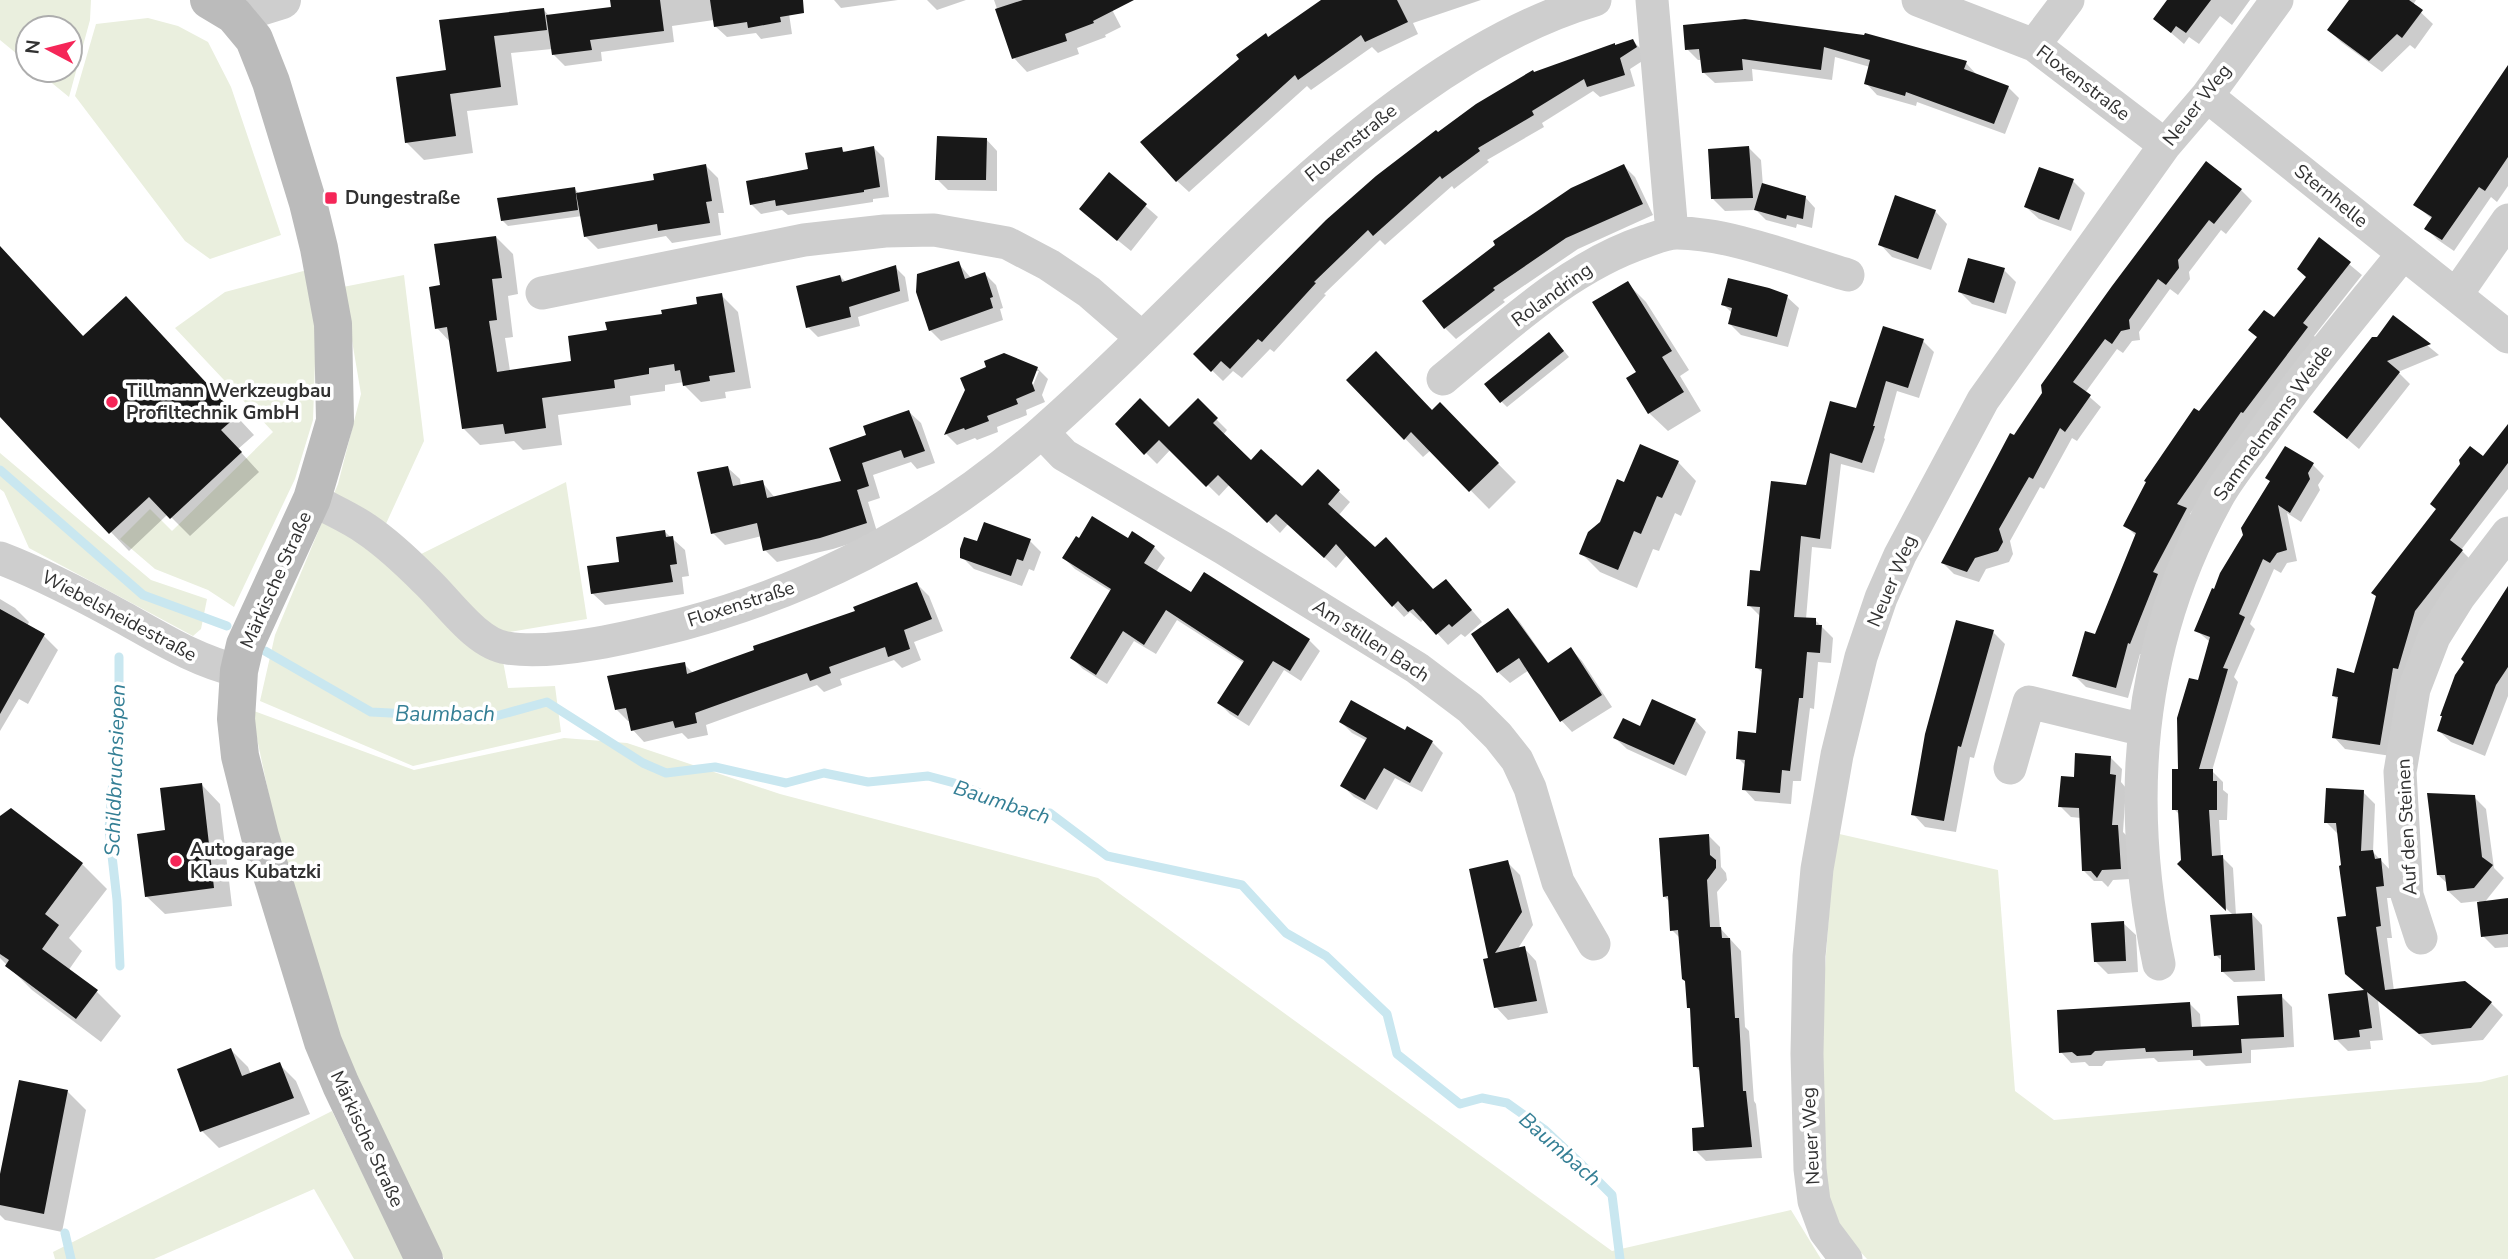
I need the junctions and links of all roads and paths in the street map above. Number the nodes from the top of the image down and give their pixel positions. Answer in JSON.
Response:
{"nodes":[{"id":1,"x":282,"y":0,"type":"edge"},
{"id":2,"x":1595,"y":0,"type":"edge"},
{"id":3,"x":1652,"y":0,"type":"edge"},
{"id":4,"x":1918,"y":0,"type":"edge"},
{"id":5,"x":2068,"y":0,"type":"edge"},
{"id":6,"x":2277,"y":0,"type":"edge"},
{"id":7,"x":227,"y":5,"type":"edge"},
{"id":8,"x":2034,"y":45,"type":"junction"},
{"id":9,"x":2207,"y":96,"type":"junction"},
{"id":10,"x":2165,"y":145,"type":"junction"},
{"id":11,"x":2508,"y":220,"type":"edge"},
{"id":12,"x":1672,"y":233,"type":"junction"},
{"id":13,"x":2403,"y":254,"type":"junction"},
{"id":14,"x":1847,"y":275,"type":"dead end"},
{"id":15,"x":542,"y":293,"type":"dead end"},
{"id":16,"x":2456,"y":295,"type":"junction"},
{"id":17,"x":2508,"y":337,"type":"edge"},
{"id":18,"x":1142,"y":338,"type":"junction"},
{"id":19,"x":1443,"y":379,"type":"dead end"},
{"id":20,"x":1042,"y":432,"type":"junction"},
{"id":21,"x":312,"y":499,"type":"junction"},
{"id":22,"x":2508,"y":534,"type":"edge"},
{"id":23,"x":0,"y":558,"type":"edge"},
{"id":24,"x":239,"y":671,"type":"junction"},
{"id":25,"x":2144,"y":730,"type":"junction"},
{"id":26,"x":2010,"y":768,"type":"dead end"},
{"id":27,"x":2421,"y":938,"type":"dead end"},
{"id":28,"x":1594,"y":944,"type":"dead end"},
{"id":29,"x":2159,"y":964,"type":"dead end"},
{"id":30,"x":424,"y":1259,"type":"edge"},
{"id":31,"x":1846,"y":1259,"type":"edge"}],
"edges":[{"from":1,"to":7,"type":"street"},
{"from":2,"to":18,"type":"street","name":"Floxenstraße"},
{"from":3,"to":12,"type":"street"},
{"from":4,"to":8,"type":"street","name":"Floxenstraße"},
{"from":5,"to":8,"type":"street"},
{"from":6,"to":9,"type":"street","name":"Neuer Weg"},
{"from":7,"to":21,"type":"main road","name":"Märkische Straße"},
{"from":8,"to":10,"type":"street","name":"Floxenstraße"},
{"from":9,"to":10,"type":"street","name":"Neuer Weg"},
{"from":9,"to":13,"type":"street","name":"Sternhelle"},
{"from":10,"to":31,"type":"street","name":"Neuer Weg"},
{"from":11,"to":16,"type":"street"},
{"from":12,"to":14,"type":"street","name":"Rolandring"},
{"from":12,"to":19,"type":"street","name":"Rolandring"},
{"from":13,"to":16,"type":"street","name":"Sternhelle"},
{"from":13,"to":25,"type":"street","name":"Sammelmanns Weide"},
{"from":15,"to":18,"type":"street"},
{"from":16,"to":17,"type":"street","name":"Sternhelle"},
{"from":18,"to":20,"type":"street","name":"Floxenstraße"},
{"from":20,"to":21,"type":"street","name":"Floxenstraße"},
{"from":20,"to":28,"type":"street","name":"Am stillen Bach"},
{"from":21,"to":24,"type":"main road","name":"Märkische Straße"},
{"from":22,"to":27,"type":"street","name":"Auf den Steinen"},
{"from":23,"to":24,"type":"street","name":"Wiebelsheidestraße"},
{"from":24,"to":30,"type":"main road","name":"Märkische Straße"},
{"from":25,"to":26,"type":"street"},
{"from":25,"to":29,"type":"street","name":"Sammelmanns Weide"}]}
